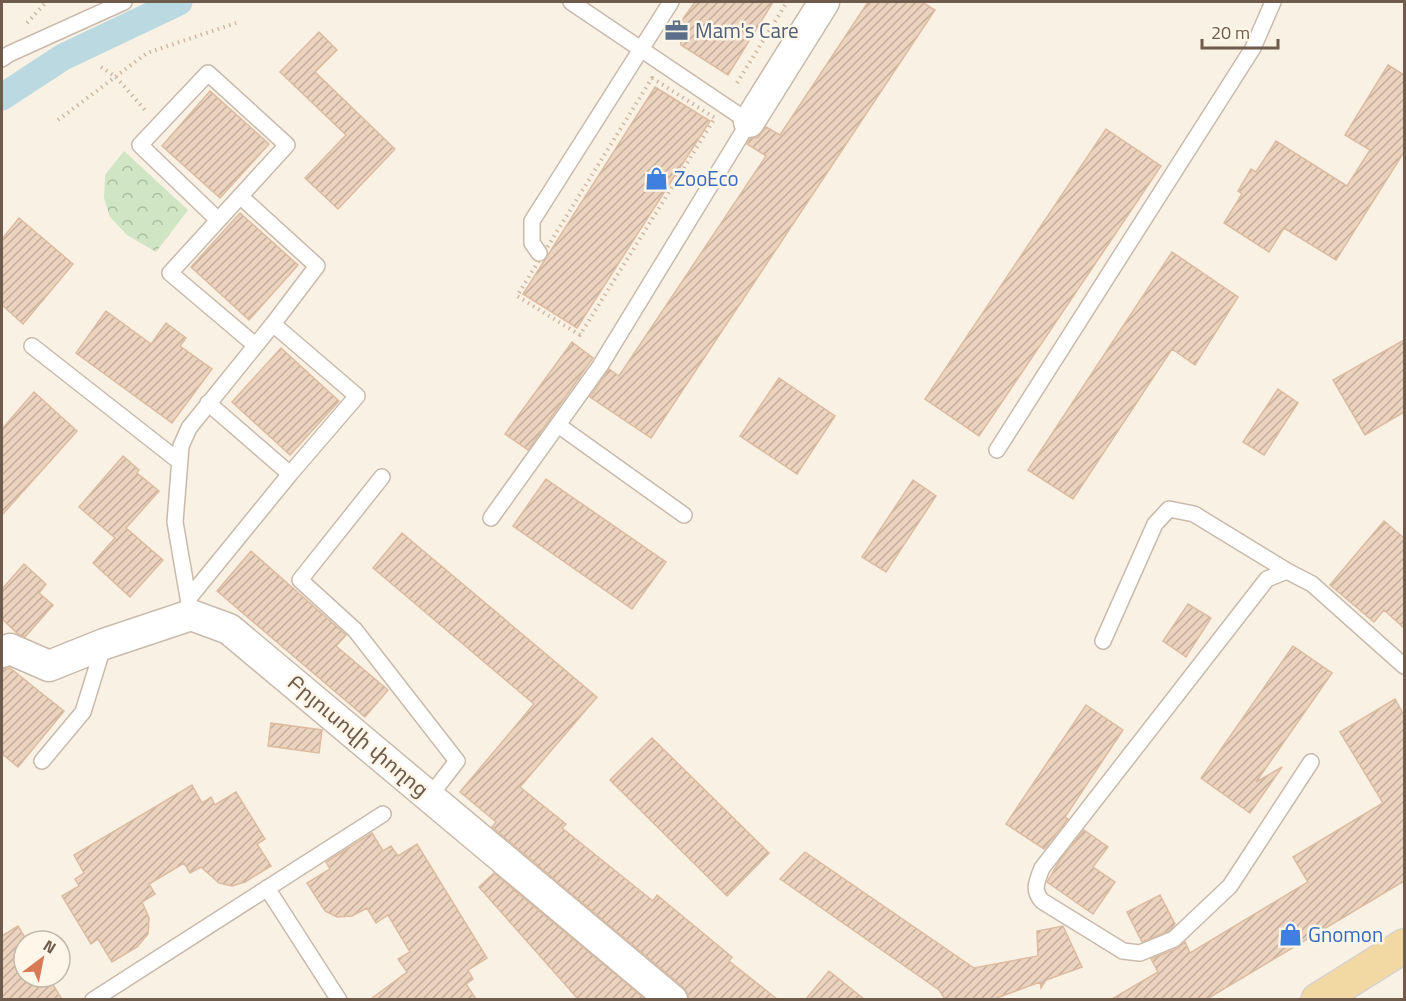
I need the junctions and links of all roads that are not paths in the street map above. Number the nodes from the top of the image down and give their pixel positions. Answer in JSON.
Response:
{"nodes":[{"id":1,"x":124,"y":2,"type":"edge"},
{"id":2,"x":571,"y":2,"type":"edge"},
{"id":3,"x":671,"y":2,"type":"edge"},
{"id":4,"x":824,"y":2,"type":"edge"},
{"id":5,"x":1273,"y":2,"type":"edge"},
{"id":6,"x":641,"y":49,"type":"junction"},
{"id":7,"x":2,"y":59,"type":"edge"},
{"id":8,"x":749,"y":122,"type":"junction"},
{"id":9,"x":240,"y":196,"type":"junction"},
{"id":10,"x":218,"y":219,"type":"junction"},
{"id":11,"x":539,"y":253,"type":"dead end"},
{"id":12,"x":273,"y":324,"type":"junction"},
{"id":13,"x":255,"y":345,"type":"junction"},
{"id":14,"x":32,"y":346,"type":"dead end"},
{"id":15,"x":208,"y":403,"type":"junction"},
{"id":16,"x":558,"y":425,"type":"junction"},
{"id":17,"x":997,"y":450,"type":"dead end"},
{"id":18,"x":180,"y":462,"type":"junction"},
{"id":19,"x":290,"y":474,"type":"junction"},
{"id":20,"x":382,"y":477,"type":"dead end"},
{"id":21,"x":684,"y":515,"type":"dead end"},
{"id":22,"x":491,"y":518,"type":"dead end"},
{"id":23,"x":1287,"y":571,"type":"junction"},
{"id":24,"x":190,"y":607,"type":"junction"},
{"id":25,"x":1102,"y":641,"type":"dead end"},
{"id":26,"x":104,"y":644,"type":"junction"},
{"id":27,"x":2,"y":652,"type":"edge"},
{"id":28,"x":1404,"y":666,"type":"edge"},
{"id":29,"x":42,"y":761,"type":"dead end"},
{"id":30,"x":1311,"y":762,"type":"dead end"},
{"id":31,"x":430,"y":796,"type":"junction"},
{"id":32,"x":383,"y":814,"type":"dead end"},
{"id":33,"x":267,"y":888,"type":"junction"},
{"id":34,"x":1404,"y":946,"type":"edge"},
{"id":35,"x":93,"y":999,"type":"edge"},
{"id":36,"x":339,"y":999,"type":"edge"},
{"id":37,"x":672,"y":999,"type":"edge"},
{"id":38,"x":1318,"y":999,"type":"edge"}],
"edges":[{"from":1,"to":7,"type":"lane"},
{"from":2,"to":6,"type":"lane"},
{"from":3,"to":6,"type":"lane"},
{"from":4,"to":8,"type":"street"},
{"from":5,"to":17,"type":"lane"},
{"from":6,"to":8,"type":"lane"},
{"from":6,"to":11,"type":"lane"},
{"from":8,"to":16,"type":"lane"},
{"from":9,"to":10,"type":"lane"},
{"from":9,"to":10,"type":"lane"},
{"from":9,"to":12,"type":"lane"},
{"from":10,"to":13,"type":"lane"},
{"from":12,"to":13,"type":"lane"},
{"from":12,"to":19,"type":"lane"},
{"from":13,"to":15,"type":"lane"},
{"from":14,"to":18,"type":"lane"},
{"from":15,"to":18,"type":"lane"},
{"from":15,"to":19,"type":"lane"},
{"from":16,"to":21,"type":"lane"},
{"from":16,"to":22,"type":"lane"},
{"from":18,"to":24,"type":"lane"},
{"from":19,"to":24,"type":"lane"},
{"from":20,"to":31,"type":"lane"},
{"from":23,"to":25,"type":"lane"},
{"from":23,"to":28,"type":"lane"},
{"from":23,"to":30,"type":"lane"},
{"from":24,"to":26,"type":"street"},
{"from":24,"to":31,"type":"street","name":"Բրյուսովի փողոց"},
{"from":26,"to":27,"type":"street"},
{"from":26,"to":29,"type":"lane"},
{"from":31,"to":37,"type":"street","name":"Բրյուսովի փողոց"},
{"from":32,"to":33,"type":"lane"},
{"from":33,"to":35,"type":"lane"},
{"from":33,"to":36,"type":"lane"},
{"from":34,"to":38,"type":"main road"}]}
